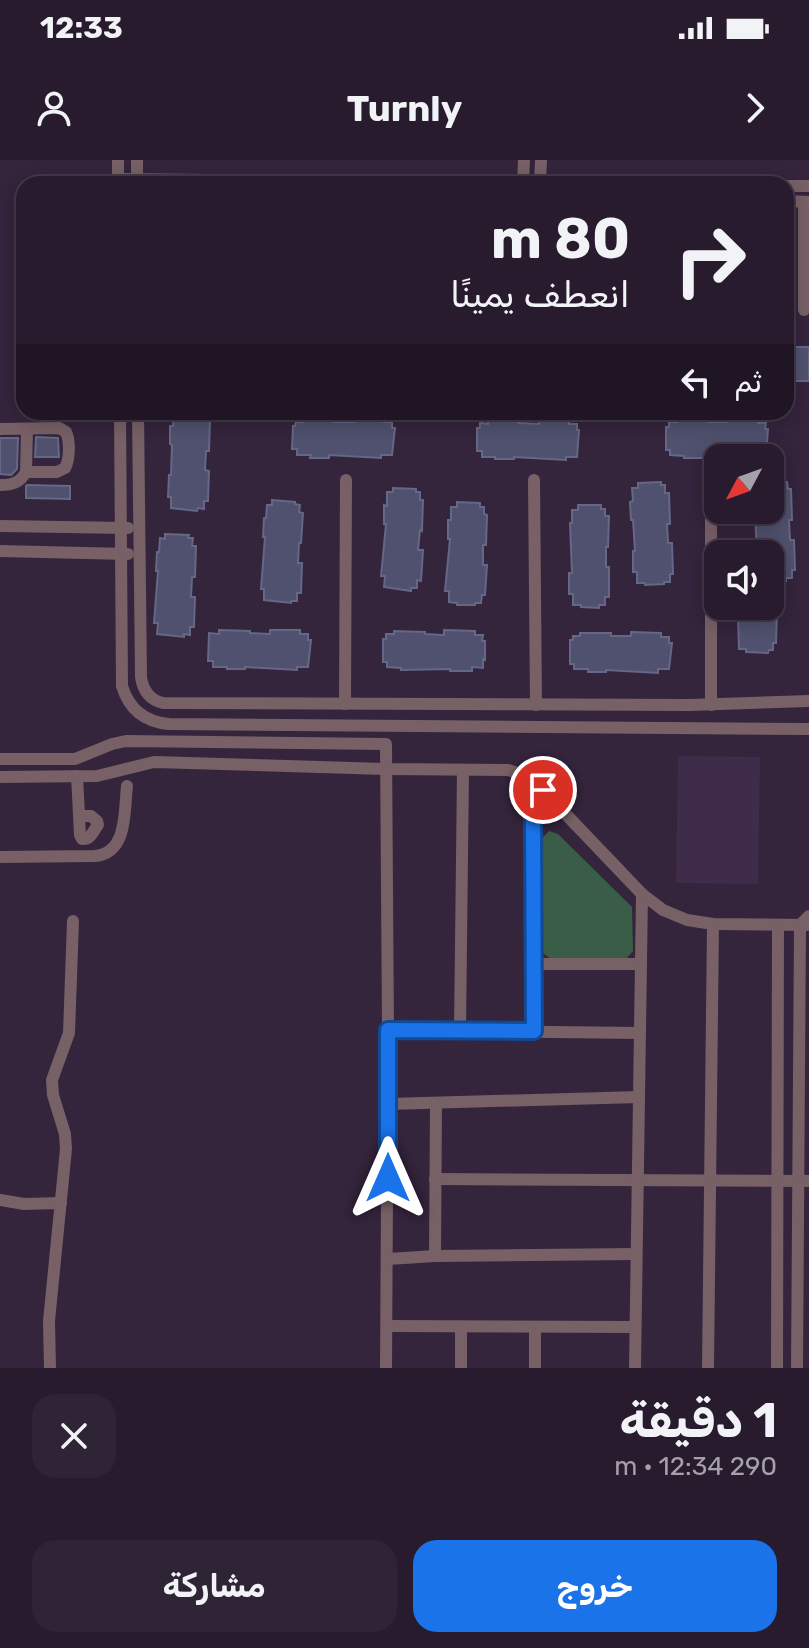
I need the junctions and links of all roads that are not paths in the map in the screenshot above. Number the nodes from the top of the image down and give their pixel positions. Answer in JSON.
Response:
{"nodes":[{"id":1,"x":807,"y":202,"type":"edge"},
{"id":2,"x":804,"y":310,"type":"dead end"},
{"id":3,"x":120,"y":420,"type":"edge"},
{"id":4,"x":138,"y":420,"type":"edge"},
{"id":5,"x":0,"y":429,"type":"edge"},
{"id":6,"x":27,"y":429,"type":"junction"},
{"id":7,"x":26,"y":472,"type":"junction"},
{"id":8,"x":346,"y":480,"type":"dead end"},
{"id":9,"x":534,"y":480,"type":"dead end"},
{"id":10,"x":0,"y":485,"type":"edge"},
{"id":11,"x":711,"y":524,"type":"edge"},
{"id":12,"x":0,"y":526,"type":"edge"},
{"id":13,"x":121,"y":528,"type":"junction"},
{"id":14,"x":139,"y":529,"type":"junction"},
{"id":15,"x":0,"y":551,"type":"edge"},
{"id":16,"x":121,"y":554,"type":"junction"},
{"id":17,"x":139,"y":554,"type":"junction"},
{"id":18,"x":809,"y":701,"type":"edge"},
{"id":19,"x":345,"y":704,"type":"junction"},
{"id":20,"x":536,"y":705,"type":"junction"},
{"id":21,"x":711,"y":705,"type":"junction"},
{"id":22,"x":809,"y":729,"type":"edge"},
{"id":23,"x":334,"y":743,"type":"junction"},
{"id":24,"x":0,"y":759,"type":"edge"},
{"id":25,"x":333,"y":768,"type":"junction"},
{"id":26,"x":385,"y":769,"type":"junction"},
{"id":27,"x":463,"y":770,"type":"junction"},
{"id":28,"x":77,"y":776,"type":"junction"},
{"id":29,"x":0,"y":777,"type":"edge"},
{"id":30,"x":127,"y":786,"type":"dead end"},
{"id":31,"x":543,"y":790,"type":"junction"},
{"id":32,"x":79,"y":816,"type":"dead end"},
{"id":33,"x":0,"y":857,"type":"edge"},
{"id":34,"x":642,"y":894,"type":"junction"},
{"id":35,"x":73,"y":921,"type":"dead end"},
{"id":36,"x":806,"y":922,"type":"edge"},
{"id":37,"x":713,"y":924,"type":"junction"},
{"id":38,"x":778,"y":925,"type":"junction"},
{"id":39,"x":535,"y":964,"type":"junction"},
{"id":40,"x":641,"y":964,"type":"junction"},
{"id":41,"x":388,"y":1030,"type":"junction"},
{"id":42,"x":460,"y":1031,"type":"junction"},
{"id":43,"x":534,"y":1031,"type":"junction"},
{"id":44,"x":640,"y":1033,"type":"junction"},
{"id":45,"x":639,"y":1097,"type":"junction"},
{"id":46,"x":436,"y":1103,"type":"junction"},
{"id":47,"x":388,"y":1104,"type":"junction"},
{"id":48,"x":435,"y":1179,"type":"junction"},
{"id":49,"x":638,"y":1180,"type":"junction"},
{"id":50,"x":710,"y":1181,"type":"junction"},
{"id":51,"x":778,"y":1181,"type":"junction"},
{"id":52,"x":803,"y":1181,"type":"edge"},
{"id":53,"x":0,"y":1200,"type":"edge"},
{"id":54,"x":61,"y":1203,"type":"junction"},
{"id":55,"x":636,"y":1254,"type":"junction"},
{"id":56,"x":435,"y":1256,"type":"junction"},
{"id":57,"x":388,"y":1259,"type":"junction"},
{"id":58,"x":387,"y":1326,"type":"junction"},
{"id":59,"x":461,"y":1327,"type":"junction"},
{"id":60,"x":535,"y":1327,"type":"junction"},
{"id":61,"x":635,"y":1327,"type":"junction"},
{"id":62,"x":50,"y":1368,"type":"edge"},
{"id":63,"x":386,"y":1368,"type":"edge"},
{"id":64,"x":461,"y":1368,"type":"edge"},
{"id":65,"x":535,"y":1368,"type":"edge"},
{"id":66,"x":635,"y":1368,"type":"edge"},
{"id":67,"x":708,"y":1368,"type":"edge"},
{"id":68,"x":777,"y":1368,"type":"edge"},
{"id":69,"x":797,"y":1368,"type":"edge"}],
"edges":[{"from":1,"to":2,"type":"street"},
{"from":3,"to":13,"type":"street"},
{"from":4,"to":14,"type":"street"},
{"from":5,"to":6,"type":"street"},
{"from":6,"to":7,"type":"street"},
{"from":6,"to":7,"type":"street"},
{"from":7,"to":10,"type":"street"},
{"from":8,"to":19,"type":"street"},
{"from":9,"to":20,"type":"street"},
{"from":11,"to":21,"type":"street"},
{"from":12,"to":13,"type":"street"},
{"from":13,"to":14,"type":"street"},
{"from":13,"to":16,"type":"street"},
{"from":14,"to":17,"type":"street"},
{"from":15,"to":16,"type":"street"},
{"from":16,"to":17,"type":"street"},
{"from":16,"to":22,"type":"street"},
{"from":17,"to":19,"type":"street"},
{"from":18,"to":21,"type":"street"},
{"from":19,"to":20,"type":"street"},
{"from":20,"to":21,"type":"street"},
{"from":23,"to":24,"type":"street"},
{"from":23,"to":25,"type":"street"},
{"from":23,"to":26,"type":"street"},
{"from":25,"to":26,"type":"street"},
{"from":25,"to":28,"type":"street"},
{"from":26,"to":27,"type":"street"},
{"from":26,"to":41,"type":"street"},
{"from":27,"to":31,"type":"street"},
{"from":27,"to":42,"type":"street"},
{"from":28,"to":29,"type":"street"},
{"from":28,"to":32,"type":"street"},
{"from":30,"to":33,"type":"street"},
{"from":31,"to":34,"type":"street"},
{"from":31,"to":39,"type":"street"},
{"from":34,"to":37,"type":"street"},
{"from":34,"to":40,"type":"street"},
{"from":35,"to":54,"type":"street"},
{"from":36,"to":38,"type":"street"},
{"from":36,"to":52,"type":"street"},
{"from":37,"to":38,"type":"street"},
{"from":37,"to":50,"type":"street"},
{"from":38,"to":51,"type":"street"},
{"from":39,"to":40,"type":"street"},
{"from":39,"to":43,"type":"street"},
{"from":40,"to":44,"type":"street"},
{"from":41,"to":42,"type":"street"},
{"from":41,"to":47,"type":"street"},
{"from":42,"to":43,"type":"street"},
{"from":43,"to":44,"type":"street"},
{"from":44,"to":45,"type":"street"},
{"from":45,"to":46,"type":"street"},
{"from":45,"to":49,"type":"street"},
{"from":46,"to":47,"type":"street"},
{"from":46,"to":48,"type":"street"},
{"from":47,"to":57,"type":"street"},
{"from":48,"to":49,"type":"street"},
{"from":48,"to":56,"type":"street"},
{"from":49,"to":50,"type":"street"},
{"from":49,"to":55,"type":"street"},
{"from":50,"to":51,"type":"street"},
{"from":50,"to":67,"type":"street"},
{"from":51,"to":52,"type":"street"},
{"from":51,"to":68,"type":"street"},
{"from":52,"to":69,"type":"street"},
{"from":53,"to":54,"type":"street"},
{"from":54,"to":62,"type":"street"},
{"from":55,"to":56,"type":"street"},
{"from":55,"to":61,"type":"street"},
{"from":56,"to":57,"type":"street"},
{"from":57,"to":58,"type":"street"},
{"from":58,"to":59,"type":"street"},
{"from":58,"to":63,"type":"street"},
{"from":59,"to":60,"type":"street"},
{"from":59,"to":64,"type":"street"},
{"from":60,"to":61,"type":"street"},
{"from":60,"to":65,"type":"street"},
{"from":61,"to":66,"type":"street"}]}
